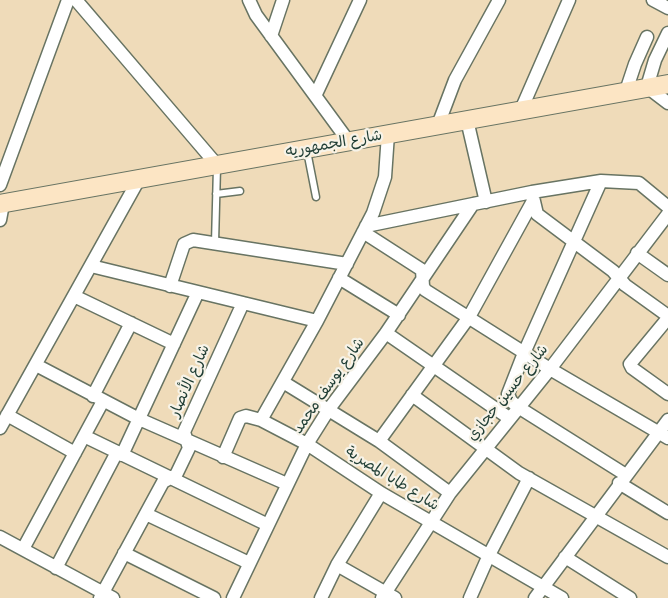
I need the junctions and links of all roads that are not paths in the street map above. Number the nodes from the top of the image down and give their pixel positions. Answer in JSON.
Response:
{"nodes":[{"id":1,"x":68,"y":0,"type":"edge"},
{"id":2,"x":76,"y":0,"type":"edge"},
{"id":3,"x":249,"y":0,"type":"edge"},
{"id":4,"x":283,"y":0,"type":"edge"},
{"id":5,"x":360,"y":0,"type":"edge"},
{"id":6,"x":499,"y":0,"type":"edge"},
{"id":7,"x":569,"y":0,"type":"edge"},
{"id":8,"x":653,"y":0,"type":"edge"},
{"id":9,"x":668,"y":8,"type":"edge"},
{"id":10,"x":668,"y":33,"type":"edge"},
{"id":11,"x":271,"y":36,"type":"junction"},
{"id":12,"x":647,"y":37,"type":"dead end"},
{"id":13,"x":668,"y":84,"type":"edge"},
{"id":14,"x":647,"y":88,"type":"junction"},
{"id":15,"x":626,"y":91,"type":"junction"},
{"id":16,"x":316,"y":94,"type":"junction"},
{"id":17,"x":668,"y":103,"type":"edge"},
{"id":18,"x":521,"y":110,"type":"junction"},
{"id":19,"x":467,"y":120,"type":"junction"},
{"id":20,"x":438,"y":125,"type":"junction"},
{"id":21,"x":388,"y":134,"type":"junction"},
{"id":22,"x":349,"y":142,"type":"junction"},
{"id":23,"x":306,"y":149,"type":"junction"},
{"id":24,"x":217,"y":166,"type":"junction"},
{"id":25,"x":139,"y":179,"type":"junction"},
{"id":26,"x":601,"y":181,"type":"junction"},
{"id":27,"x":0,"y":185,"type":"edge"},
{"id":28,"x":240,"y":191,"type":"dead end"},
{"id":29,"x":216,"y":194,"type":"junction"},
{"id":30,"x":533,"y":196,"type":"junction"},
{"id":31,"x":316,"y":197,"type":"dead end"},
{"id":32,"x":479,"y":203,"type":"junction"},
{"id":33,"x":668,"y":207,"type":"edge"},
{"id":34,"x":1,"y":210,"type":"edge"},
{"id":35,"x":668,"y":214,"type":"edge"},
{"id":36,"x":365,"y":229,"type":"junction"},
{"id":37,"x":574,"y":241,"type":"junction"},
{"id":38,"x":215,"y":243,"type":"junction"},
{"id":39,"x":637,"y":253,"type":"junction"},
{"id":40,"x":347,"y":264,"type":"junction"},
{"id":41,"x":91,"y":266,"type":"junction"},
{"id":42,"x":668,"y":276,"type":"edge"},
{"id":43,"x":339,"y":278,"type":"junction"},
{"id":44,"x":619,"y":278,"type":"junction"},
{"id":45,"x":423,"y":279,"type":"junction"},
{"id":46,"x":170,"y":286,"type":"junction"},
{"id":47,"x":198,"y":292,"type":"junction"},
{"id":48,"x":74,"y":296,"type":"junction"},
{"id":49,"x":243,"y":303,"type":"junction"},
{"id":50,"x":399,"y":315,"type":"junction"},
{"id":51,"x":469,"y":317,"type":"junction"},
{"id":52,"x":668,"y":317,"type":"edge"},
{"id":53,"x":316,"y":321,"type":"junction"},
{"id":54,"x":131,"y":323,"type":"junction"},
{"id":55,"x":386,"y":333,"type":"junction"},
{"id":56,"x":174,"y":344,"type":"junction"},
{"id":57,"x":524,"y":353,"type":"junction"},
{"id":58,"x":36,"y":365,"type":"junction"},
{"id":59,"x":434,"y":365,"type":"junction"},
{"id":60,"x":550,"y":369,"type":"junction"},
{"id":61,"x":283,"y":382,"type":"junction"},
{"id":62,"x":668,"y":394,"type":"edge"},
{"id":63,"x":412,"y":395,"type":"junction"},
{"id":64,"x":98,"y":399,"type":"junction"},
{"id":65,"x":518,"y":407,"type":"junction"},
{"id":66,"x":329,"y":409,"type":"junction"},
{"id":67,"x":7,"y":415,"type":"junction"},
{"id":68,"x":509,"y":418,"type":"junction"},
{"id":69,"x":139,"y":419,"type":"junction"},
{"id":70,"x":261,"y":420,"type":"junction"},
{"id":71,"x":668,"y":420,"type":"edge"},
{"id":72,"x":0,"y":428,"type":"edge"},
{"id":73,"x":663,"y":435,"type":"edge"},
{"id":74,"x":84,"y":436,"type":"junction"},
{"id":75,"x":187,"y":441,"type":"junction"},
{"id":76,"x":379,"y":441,"type":"junction"},
{"id":77,"x":307,"y":444,"type":"junction"},
{"id":78,"x":484,"y":448,"type":"junction"},
{"id":79,"x":75,"y":453,"type":"junction"},
{"id":80,"x":120,"y":454,"type":"junction"},
{"id":81,"x":223,"y":457,"type":"junction"},
{"id":82,"x":170,"y":478,"type":"junction"},
{"id":83,"x":529,"y":478,"type":"junction"},
{"id":84,"x":623,"y":479,"type":"junction"},
{"id":85,"x":287,"y":484,"type":"junction"},
{"id":86,"x":381,"y":493,"type":"junction"},
{"id":87,"x":450,"y":493,"type":"junction"},
{"id":88,"x":668,"y":513,"type":"edge"},
{"id":89,"x":146,"y":514,"type":"junction"},
{"id":90,"x":597,"y":515,"type":"junction"},
{"id":91,"x":429,"y":522,"type":"junction"},
{"id":92,"x":268,"y":525,"type":"junction"},
{"id":93,"x":0,"y":537,"type":"edge"},
{"id":94,"x":23,"y":549,"type":"junction"},
{"id":95,"x":124,"y":553,"type":"junction"},
{"id":96,"x":489,"y":555,"type":"junction"},
{"id":97,"x":668,"y":556,"type":"edge"},
{"id":98,"x":565,"y":557,"type":"junction"},
{"id":99,"x":249,"y":563,"type":"junction"},
{"id":100,"x":337,"y":565,"type":"junction"},
{"id":101,"x":56,"y":568,"type":"junction"},
{"id":102,"x":543,"y":586,"type":"junction"},
{"id":103,"x":105,"y":596,"type":"edge"},
{"id":104,"x":387,"y":596,"type":"edge"},
{"id":105,"x":214,"y":598,"type":"edge"},
{"id":106,"x":233,"y":598,"type":"edge"},
{"id":107,"x":321,"y":598,"type":"edge"},
{"id":108,"x":470,"y":598,"type":"edge"},
{"id":109,"x":535,"y":598,"type":"edge"},
{"id":110,"x":562,"y":598,"type":"edge"},
{"id":111,"x":630,"y":598,"type":"edge"}],
"edges":[{"from":1,"to":27,"type":"street"},
{"from":2,"to":24,"type":"street"},
{"from":3,"to":11,"type":"street"},
{"from":4,"to":11,"type":"street"},
{"from":5,"to":16,"type":"street"},
{"from":6,"to":20,"type":"street"},
{"from":7,"to":18,"type":"street"},
{"from":8,"to":9,"type":"street"},
{"from":10,"to":14,"type":"street"},
{"from":11,"to":16,"type":"street"},
{"from":12,"to":15,"type":"street"},
{"from":13,"to":14,"type":"main road","name":"شارع الجمهوريه"},
{"from":14,"to":15,"type":"main road","name":"شارع الجمهوريه"},
{"from":14,"to":17,"type":"street"},
{"from":15,"to":18,"type":"main road","name":"شارع الجمهوريه"},
{"from":16,"to":22,"type":"street"},
{"from":18,"to":19,"type":"main road","name":"شارع الجمهوريه"},
{"from":19,"to":20,"type":"main road","name":"شارع الجمهوريه"},
{"from":19,"to":32,"type":"street"},
{"from":20,"to":21,"type":"main road","name":"شارع الجمهوريه"},
{"from":21,"to":22,"type":"main road","name":"شارع الجمهوريه"},
{"from":21,"to":36,"type":"street"},
{"from":22,"to":23,"type":"main road","name":"شارع الجمهوريه"},
{"from":23,"to":24,"type":"main road","name":"شارع الجمهوريه"},
{"from":23,"to":31,"type":"lane"},
{"from":24,"to":25,"type":"main road","name":"شارع الجمهوريه"},
{"from":24,"to":29,"type":"lane"},
{"from":25,"to":34,"type":"main road","name":"شارع الجمهوريه"},
{"from":25,"to":41,"type":"street"},
{"from":26,"to":30,"type":"street"},
{"from":26,"to":33,"type":"street"},
{"from":26,"to":37,"type":"street"},
{"from":28,"to":29,"type":"lane"},
{"from":29,"to":38,"type":"lane"},
{"from":30,"to":32,"type":"street"},
{"from":30,"to":37,"type":"street"},
{"from":30,"to":51,"type":"street"},
{"from":32,"to":36,"type":"street"},
{"from":32,"to":45,"type":"street","name":"شارع يوسف محمد"},
{"from":35,"to":39,"type":"street","name":"شارع حسين حجازي"},
{"from":36,"to":40,"type":"street"},
{"from":36,"to":45,"type":"street"},
{"from":37,"to":44,"type":"street"},
{"from":37,"to":57,"type":"street"},
{"from":38,"to":40,"type":"street"},
{"from":38,"to":46,"type":"street"},
{"from":39,"to":42,"type":"street"},
{"from":39,"to":44,"type":"street","name":"شارع حسين حجازي"},
{"from":40,"to":43,"type":"street"},
{"from":41,"to":46,"type":"street"},
{"from":41,"to":48,"type":"street"},
{"from":43,"to":50,"type":"street"},
{"from":43,"to":53,"type":"street"},
{"from":44,"to":52,"type":"street"},
{"from":44,"to":60,"type":"street","name":"شارع حسين حجازي"},
{"from":45,"to":50,"type":"street","name":"شارع يوسف محمد"},
{"from":45,"to":51,"type":"street"},
{"from":46,"to":47,"type":"street"},
{"from":47,"to":49,"type":"street"},
{"from":47,"to":56,"type":"street"},
{"from":48,"to":54,"type":"street"},
{"from":48,"to":58,"type":"street"},
{"from":49,"to":53,"type":"street"},
{"from":49,"to":75,"type":"street","name":"شارع الأنصار"},
{"from":50,"to":55,"type":"street","name":"شارع يوسف محمد"},
{"from":51,"to":57,"type":"street"},
{"from":51,"to":59,"type":"street"},
{"from":52,"to":62,"type":"street"},
{"from":53,"to":61,"type":"street"},
{"from":54,"to":56,"type":"street"},
{"from":54,"to":64,"type":"street"},
{"from":55,"to":59,"type":"street"},
{"from":55,"to":66,"type":"street","name":"شارع يوسف محمد"},
{"from":56,"to":69,"type":"street"},
{"from":57,"to":60,"type":"street"},
{"from":57,"to":65,"type":"street"},
{"from":58,"to":64,"type":"street"},
{"from":58,"to":67,"type":"street"},
{"from":59,"to":63,"type":"street"},
{"from":59,"to":68,"type":"street"},
{"from":60,"to":65,"type":"street","name":"شارع حسين حجازي"},
{"from":60,"to":73,"type":"street"},
{"from":61,"to":66,"type":"street"},
{"from":61,"to":70,"type":"street"},
{"from":63,"to":76,"type":"street"},
{"from":63,"to":78,"type":"street"},
{"from":64,"to":69,"type":"street"},
{"from":64,"to":74,"type":"street"},
{"from":65,"to":68,"type":"street","name":"شارع حسين حجازي"},
{"from":65,"to":84,"type":"street"},
{"from":66,"to":76,"type":"street"},
{"from":66,"to":77,"type":"street","name":"شارع يوسف محمد"},
{"from":67,"to":72,"type":"street"},
{"from":67,"to":79,"type":"street"},
{"from":68,"to":78,"type":"street","name":"شارع حسين حجازي"},
{"from":69,"to":75,"type":"street"},
{"from":69,"to":80,"type":"street"},
{"from":70,"to":77,"type":"street","name":"شارع طابا المصرية"},
{"from":70,"to":81,"type":"street","name":"شارع طابا المصرية"},
{"from":71,"to":73,"type":"street"},
{"from":73,"to":84,"type":"street"},
{"from":74,"to":79,"type":"street"},
{"from":74,"to":80,"type":"street"},
{"from":75,"to":81,"type":"street"},
{"from":75,"to":82,"type":"street","name":"شارع الأنصار"},
{"from":76,"to":87,"type":"street"},
{"from":77,"to":85,"type":"street","name":"شارع يوسف محمد"},
{"from":77,"to":86,"type":"street","name":"شارع طابا المصرية"},
{"from":78,"to":83,"type":"street"},
{"from":78,"to":87,"type":"street","name":"شارع حسين حجازي"},
{"from":79,"to":94,"type":"street"},
{"from":80,"to":82,"type":"street"},
{"from":80,"to":101,"type":"street"},
{"from":81,"to":85,"type":"street"},
{"from":82,"to":89,"type":"street","name":"شارع الأنصار"},
{"from":82,"to":92,"type":"street"},
{"from":83,"to":90,"type":"street"},
{"from":83,"to":96,"type":"street"},
{"from":84,"to":88,"type":"street"},
{"from":84,"to":90,"type":"street"},
{"from":85,"to":92,"type":"street","name":"شارع يوسف محمد"},
{"from":86,"to":91,"type":"street","name":"شارع طابا المصرية"},
{"from":86,"to":100,"type":"street"},
{"from":87,"to":91,"type":"street","name":"شارع حسين حجازي"},
{"from":89,"to":95,"type":"street","name":"شارع الأنصار"},
{"from":89,"to":99,"type":"street"},
{"from":90,"to":97,"type":"street"},
{"from":90,"to":98,"type":"street"},
{"from":91,"to":96,"type":"street","name":"شارع طابا المصرية"},
{"from":91,"to":104,"type":"street","name":"شارع حسين حجازي"},
{"from":92,"to":99,"type":"street","name":"شارع يوسف محمد"},
{"from":93,"to":94,"type":"street"},
{"from":94,"to":101,"type":"street"},
{"from":95,"to":103,"type":"street","name":"شارع الأنصار"},
{"from":95,"to":105,"type":"street"},
{"from":96,"to":102,"type":"street","name":"شارع طابا المصرية"},
{"from":96,"to":108,"type":"street"},
{"from":98,"to":102,"type":"street"},
{"from":98,"to":111,"type":"street"},
{"from":99,"to":106,"type":"street","name":"شارع يوسف محمد"},
{"from":100,"to":104,"type":"street"},
{"from":100,"to":107,"type":"street"},
{"from":101,"to":103,"type":"street"},
{"from":102,"to":109,"type":"street"},
{"from":102,"to":110,"type":"street","name":"شارع طابا المصرية"}]}
